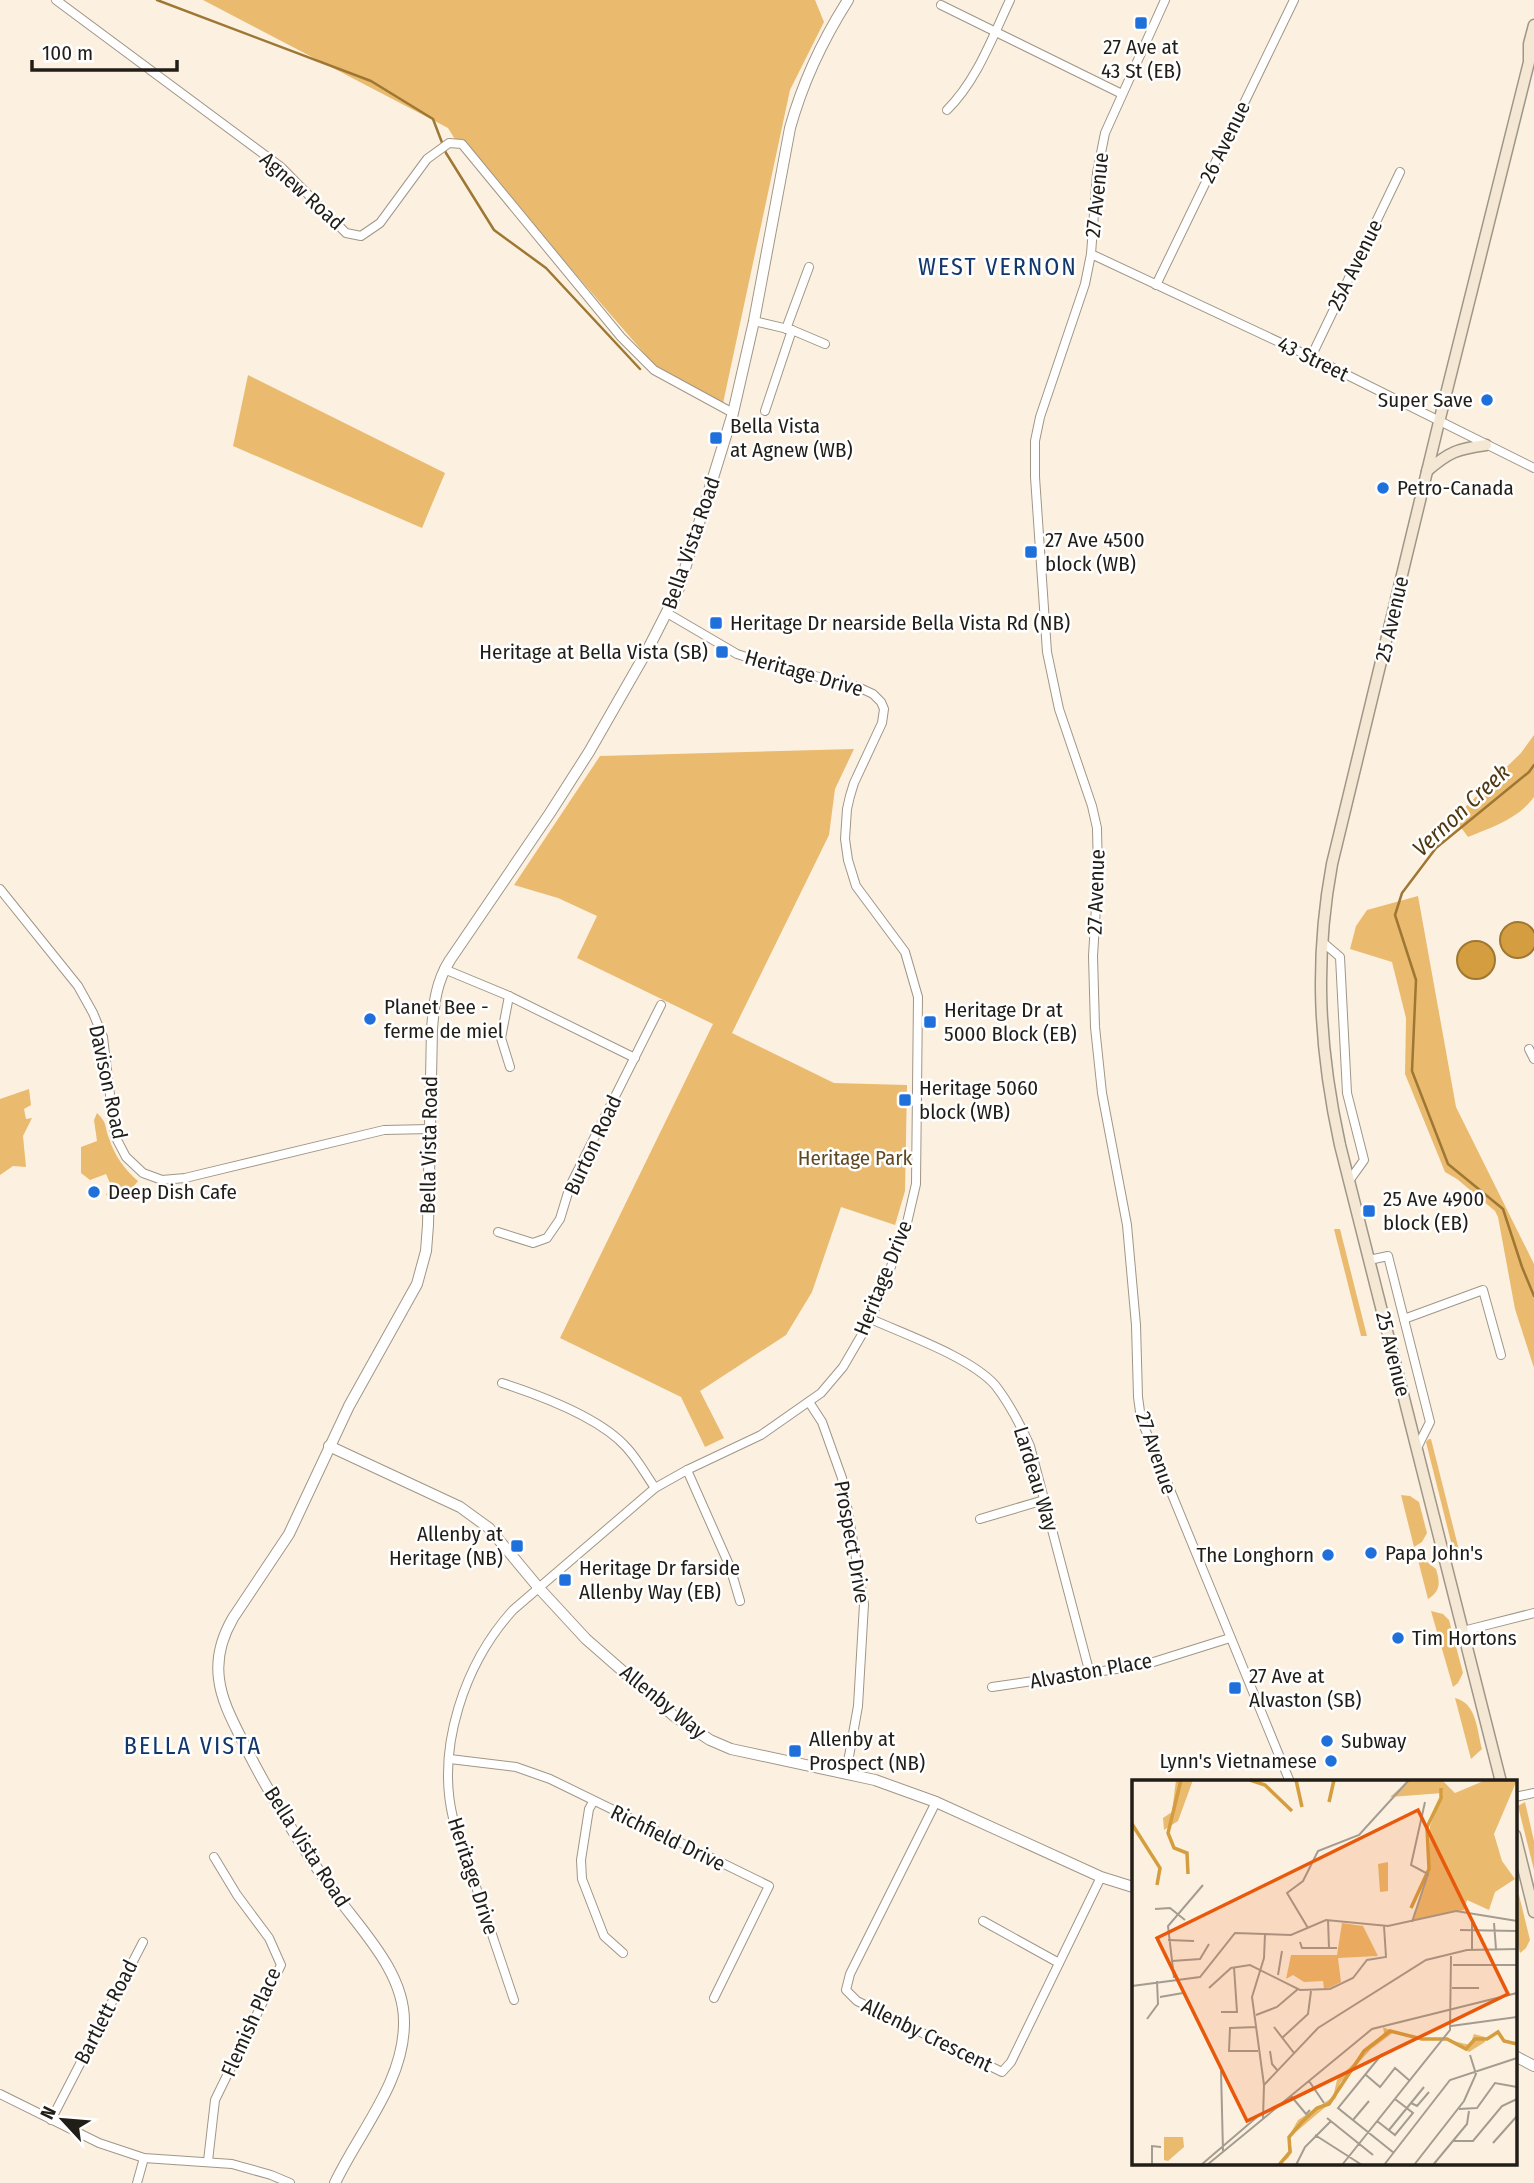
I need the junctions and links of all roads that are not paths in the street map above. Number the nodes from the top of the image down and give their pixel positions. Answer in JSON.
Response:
{"nodes":[{"id":1,"x":55,"y":0,"type":"edge"},
{"id":2,"x":849,"y":0,"type":"edge"},
{"id":3,"x":1010,"y":0,"type":"edge"},
{"id":4,"x":1165,"y":0,"type":"edge"},
{"id":5,"x":1294,"y":0,"type":"edge"},
{"id":6,"x":941,"y":5,"type":"dead end"},
{"id":7,"x":1534,"y":25,"type":"edge"},
{"id":8,"x":995,"y":32,"type":"junction"},
{"id":9,"x":1532,"y":60,"type":"edge"},
{"id":10,"x":1122,"y":94,"type":"junction"},
{"id":11,"x":947,"y":110,"type":"dead end"},
{"id":12,"x":1400,"y":172,"type":"dead end"},
{"id":13,"x":1091,"y":254,"type":"junction"},
{"id":14,"x":809,"y":267,"type":"dead end"},
{"id":15,"x":1156,"y":285,"type":"junction"},
{"id":16,"x":754,"y":321,"type":"junction"},
{"id":17,"x":789,"y":330,"type":"junction"},
{"id":18,"x":825,"y":344,"type":"dead end"},
{"id":19,"x":1311,"y":357,"type":"junction"},
{"id":20,"x":765,"y":411,"type":"dead end"},
{"id":21,"x":733,"y":413,"type":"junction"},
{"id":22,"x":1439,"y":422,"type":"junction"},
{"id":23,"x":1486,"y":445,"type":"junction"},
{"id":24,"x":1534,"y":468,"type":"edge"},
{"id":25,"x":1427,"y":471,"type":"junction"},
{"id":26,"x":667,"y":613,"type":"junction"},
{"id":27,"x":0,"y":889,"type":"edge"},
{"id":28,"x":1326,"y":945,"type":"dead end"},
{"id":29,"x":444,"y":969,"type":"junction"},
{"id":30,"x":509,"y":996,"type":"junction"},
{"id":31,"x":661,"y":1005,"type":"dead end"},
{"id":32,"x":1529,"y":1049,"type":"dead end"},
{"id":33,"x":635,"y":1058,"type":"junction"},
{"id":34,"x":1534,"y":1059,"type":"edge"},
{"id":35,"x":510,"y":1067,"type":"dead end"},
{"id":36,"x":430,"y":1129,"type":"junction"},
{"id":37,"x":1349,"y":1181,"type":"junction"},
{"id":38,"x":498,"y":1232,"type":"dead end"},
{"id":39,"x":1369,"y":1259,"type":"junction"},
{"id":40,"x":871,"y":1319,"type":"junction"},
{"id":41,"x":1404,"y":1319,"type":"junction"},
{"id":42,"x":1501,"y":1355,"type":"dead end"},
{"id":43,"x":502,"y":1383,"type":"dead end"},
{"id":44,"x":808,"y":1402,"type":"junction"},
{"id":45,"x":329,"y":1446,"type":"junction"},
{"id":46,"x":1417,"y":1448,"type":"junction"},
{"id":47,"x":687,"y":1470,"type":"junction"},
{"id":48,"x":655,"y":1488,"type":"junction"},
{"id":49,"x":1044,"y":1500,"type":"junction"},
{"id":50,"x":980,"y":1519,"type":"dead end"},
{"id":51,"x":538,"y":1587,"type":"junction"},
{"id":52,"x":740,"y":1601,"type":"dead end"},
{"id":53,"x":1534,"y":1613,"type":"edge"},
{"id":54,"x":1463,"y":1631,"type":"junction"},
{"id":55,"x":1230,"y":1638,"type":"junction"},
{"id":56,"x":1090,"y":1674,"type":"junction"},
{"id":57,"x":992,"y":1687,"type":"dead end"},
{"id":58,"x":450,"y":1759,"type":"junction"},
{"id":59,"x":846,"y":1773,"type":"junction"},
{"id":60,"x":1289,"y":1780,"type":"edge"},
{"id":61,"x":1500,"y":1780,"type":"edge"},
{"id":62,"x":1534,"y":1793,"type":"edge"},
{"id":63,"x":1516,"y":1797,"type":"edge"},
{"id":64,"x":593,"y":1802,"type":"junction"},
{"id":65,"x":936,"y":1802,"type":"junction"},
{"id":66,"x":1516,"y":1839,"type":"edge"},
{"id":67,"x":214,"y":1857,"type":"dead end"},
{"id":68,"x":1101,"y":1877,"type":"junction"},
{"id":69,"x":1132,"y":1887,"type":"edge"},
{"id":70,"x":1534,"y":1912,"type":"edge"},
{"id":71,"x":983,"y":1921,"type":"dead end"},
{"id":72,"x":143,"y":1942,"type":"dead end"},
{"id":73,"x":623,"y":1953,"type":"dead end"},
{"id":74,"x":1059,"y":1963,"type":"junction"},
{"id":75,"x":714,"y":1998,"type":"dead end"},
{"id":76,"x":514,"y":2000,"type":"dead end"},
{"id":77,"x":1516,"y":2057,"type":"edge"},
{"id":78,"x":1534,"y":2066,"type":"edge"},
{"id":79,"x":0,"y":2094,"type":"edge"},
{"id":80,"x":51,"y":2120,"type":"junction"},
{"id":81,"x":144,"y":2158,"type":"junction"},
{"id":82,"x":208,"y":2161,"type":"junction"},
{"id":83,"x":137,"y":2183,"type":"edge"},
{"id":84,"x":290,"y":2183,"type":"edge"},
{"id":85,"x":335,"y":2183,"type":"edge"}],
"edges":[{"from":1,"to":21,"type":"street","name":"Agnew Road"},
{"from":2,"to":16,"type":"street","name":"Bella Vista Road"},
{"from":3,"to":8,"type":"street"},
{"from":4,"to":10,"type":"street","name":"27 Avenue"},
{"from":5,"to":15,"type":"street","name":"26 Avenue"},
{"from":6,"to":8,"type":"street"},
{"from":7,"to":9,"type":"main road","name":"25 Avenue"},
{"from":8,"to":10,"type":"street"},
{"from":8,"to":11,"type":"street"},
{"from":9,"to":22,"type":"main road","name":"25 Avenue"},
{"from":10,"to":13,"type":"street","name":"27 Avenue"},
{"from":12,"to":19,"type":"street","name":"25A Avenue"},
{"from":13,"to":15,"type":"street","name":"43 Street"},
{"from":13,"to":55,"type":"street","name":"27 Avenue"},
{"from":14,"to":17,"type":"street"},
{"from":15,"to":19,"type":"street","name":"43 Street"},
{"from":16,"to":17,"type":"street"},
{"from":16,"to":21,"type":"street","name":"Bella Vista Road"},
{"from":17,"to":18,"type":"street"},
{"from":17,"to":20,"type":"street"},
{"from":19,"to":22,"type":"street","name":"43 Street"},
{"from":21,"to":26,"type":"street","name":"Bella Vista Road"},
{"from":22,"to":23,"type":"street","name":"43 Street"},
{"from":22,"to":25,"type":"main road","name":"25 Avenue"},
{"from":23,"to":24,"type":"street","name":"43 Street"},
{"from":23,"to":25,"type":"main road"},
{"from":25,"to":37,"type":"main road","name":"25 Avenue"},
{"from":26,"to":29,"type":"street","name":"Bella Vista Road"},
{"from":26,"to":40,"type":"street","name":"Heritage Drive"},
{"from":27,"to":36,"type":"street","name":"Davison Road"},
{"from":28,"to":37,"type":"street"},
{"from":29,"to":30,"type":"street"},
{"from":29,"to":36,"type":"street","name":"Bella Vista Road"},
{"from":30,"to":33,"type":"street"},
{"from":30,"to":35,"type":"street"},
{"from":31,"to":33,"type":"street","name":"Burton Road"},
{"from":32,"to":34,"type":"street"},
{"from":33,"to":38,"type":"street","name":"Burton Road"},
{"from":36,"to":45,"type":"street","name":"Bella Vista Road"},
{"from":37,"to":39,"type":"main road","name":"25 Avenue"},
{"from":39,"to":41,"type":"street","name":"25 Avenue"},
{"from":39,"to":46,"type":"main road","name":"25 Avenue"},
{"from":40,"to":44,"type":"street","name":"Heritage Drive"},
{"from":40,"to":49,"type":"street","name":"Lardeau Way"},
{"from":41,"to":42,"type":"street","name":"25 Avenue"},
{"from":41,"to":46,"type":"street","name":"25 Avenue"},
{"from":43,"to":48,"type":"street"},
{"from":44,"to":47,"type":"street","name":"Heritage Drive"},
{"from":44,"to":59,"type":"street","name":"Prospect Drive"},
{"from":45,"to":51,"type":"street","name":"Allenby Way"},
{"from":45,"to":85,"type":"street","name":"Bella Vista Road"},
{"from":46,"to":54,"type":"main road","name":"25 Avenue"},
{"from":47,"to":48,"type":"street","name":"Heritage Drive"},
{"from":47,"to":52,"type":"street"},
{"from":48,"to":51,"type":"street","name":"Heritage Drive"},
{"from":49,"to":50,"type":"street"},
{"from":49,"to":56,"type":"street","name":"Lardeau Way"},
{"from":51,"to":58,"type":"street","name":"Heritage Drive"},
{"from":51,"to":59,"type":"street","name":"Allenby Way"},
{"from":53,"to":54,"type":"street"},
{"from":54,"to":61,"type":"main road","name":"25 Avenue"},
{"from":55,"to":56,"type":"street","name":"Alvaston Place"},
{"from":55,"to":60,"type":"street","name":"27 Avenue"},
{"from":56,"to":57,"type":"street","name":"Alvaston Place"},
{"from":58,"to":64,"type":"street","name":"Richfield Drive"},
{"from":58,"to":76,"type":"street","name":"Heritage Drive"},
{"from":59,"to":65,"type":"street","name":"Allenby Way"},
{"from":62,"to":63,"type":"street"},
{"from":64,"to":73,"type":"street"},
{"from":64,"to":75,"type":"street","name":"Richfield Drive"},
{"from":65,"to":68,"type":"street","name":"Allenby Way"},
{"from":65,"to":74,"type":"street","name":"Allenby Crescent"},
{"from":66,"to":70,"type":"main road"},
{"from":67,"to":82,"type":"street","name":"Flemish Place"},
{"from":68,"to":69,"type":"street","name":"Allenby Way"},
{"from":68,"to":74,"type":"street","name":"Allenby Crescent"},
{"from":71,"to":74,"type":"street"},
{"from":72,"to":80,"type":"street","name":"Bartlett Road"},
{"from":77,"to":78,"type":"street"},
{"from":79,"to":80,"type":"street"},
{"from":80,"to":81,"type":"street"},
{"from":81,"to":82,"type":"street"},
{"from":81,"to":83,"type":"street"},
{"from":82,"to":84,"type":"street"}]}
